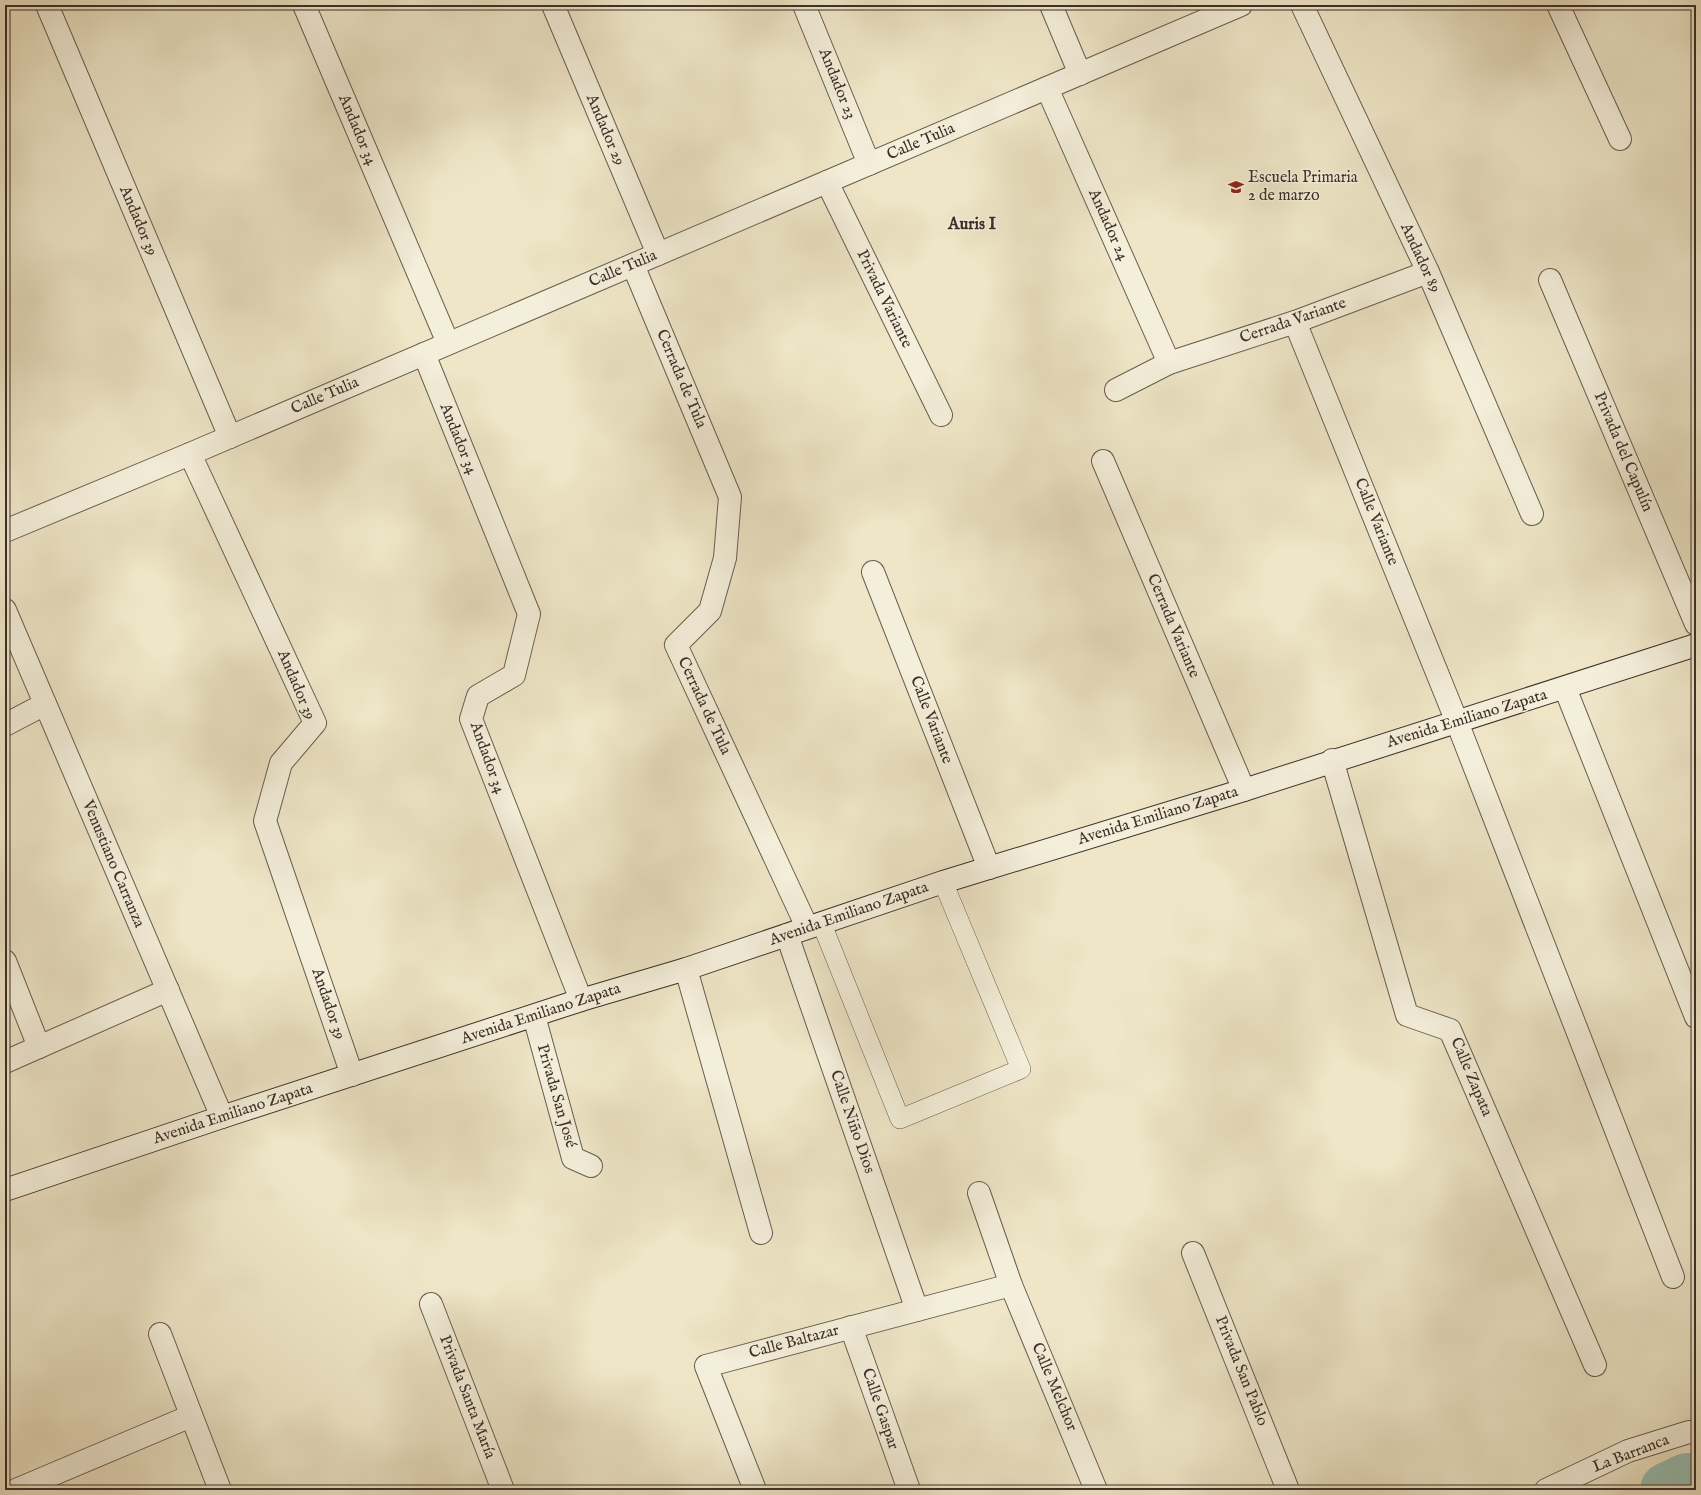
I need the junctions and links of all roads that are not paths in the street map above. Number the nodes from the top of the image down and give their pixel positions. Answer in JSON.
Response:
{"nodes":[{"id":1,"x":47,"y":5,"type":"edge"},
{"id":2,"x":304,"y":5,"type":"edge"},
{"id":3,"x":553,"y":5,"type":"edge"},
{"id":4,"x":804,"y":5,"type":"edge"},
{"id":5,"x":1051,"y":5,"type":"edge"},
{"id":6,"x":1241,"y":5,"type":"edge"},
{"id":7,"x":1302,"y":5,"type":"edge"},
{"id":8,"x":1558,"y":5,"type":"edge"},
{"id":9,"x":1080,"y":74,"type":"junction"},
{"id":10,"x":1047,"y":88,"type":"junction"},
{"id":11,"x":1620,"y":139,"type":"dead end"},
{"id":12,"x":870,"y":164,"type":"junction"},
{"id":13,"x":827,"y":182,"type":"junction"},
{"id":14,"x":658,"y":254,"type":"junction"},
{"id":15,"x":633,"y":265,"type":"junction"},
{"id":16,"x":1428,"y":272,"type":"junction"},
{"id":17,"x":1550,"y":280,"type":"dead end"},
{"id":18,"x":1295,"y":322,"type":"junction"},
{"id":19,"x":448,"y":343,"type":"junction"},
{"id":20,"x":424,"y":354,"type":"junction"},
{"id":21,"x":1169,"y":363,"type":"junction"},
{"id":22,"x":1116,"y":390,"type":"dead end"},
{"id":23,"x":941,"y":415,"type":"dead end"},
{"id":24,"x":230,"y":437,"type":"junction"},
{"id":25,"x":190,"y":454,"type":"junction"},
{"id":26,"x":1103,"y":461,"type":"dead end"},
{"id":27,"x":1532,"y":514,"type":"dead end"},
{"id":28,"x":5,"y":531,"type":"edge"},
{"id":29,"x":874,"y":572,"type":"dead end"},
{"id":30,"x":5,"y":610,"type":"edge"},
{"id":31,"x":1696,"y":624,"type":"edge"},
{"id":32,"x":1696,"y":645,"type":"edge"},
{"id":33,"x":1565,"y":688,"type":"junction"},
{"id":34,"x":45,"y":704,"type":"junction"},
{"id":35,"x":1457,"y":722,"type":"junction"},
{"id":36,"x":5,"y":725,"type":"edge"},
{"id":37,"x":1332,"y":760,"type":"junction"},
{"id":38,"x":1244,"y":790,"type":"junction"},
{"id":39,"x":989,"y":868,"type":"junction"},
{"id":40,"x":943,"y":882,"type":"junction"},
{"id":41,"x":814,"y":924,"type":"junction"},
{"id":42,"x":787,"y":935,"type":"junction"},
{"id":43,"x":5,"y":961,"type":"edge"},
{"id":44,"x":686,"y":969,"type":"junction"},
{"id":45,"x":168,"y":990,"type":"junction"},
{"id":46,"x":581,"y":1000,"type":"junction"},
{"id":47,"x":534,"y":1016,"type":"junction"},
{"id":48,"x":1696,"y":1016,"type":"edge"},
{"id":49,"x":39,"y":1047,"type":"junction"},
{"id":50,"x":5,"y":1062,"type":"edge"},
{"id":51,"x":352,"y":1075,"type":"junction"},
{"id":52,"x":222,"y":1117,"type":"junction"},
{"id":53,"x":590,"y":1166,"type":"dead end"},
{"id":54,"x":5,"y":1190,"type":"edge"},
{"id":55,"x":979,"y":1193,"type":"dead end"},
{"id":56,"x":761,"y":1233,"type":"dead end"},
{"id":57,"x":1194,"y":1253,"type":"dead end"},
{"id":58,"x":1673,"y":1277,"type":"dead end"},
{"id":59,"x":1011,"y":1285,"type":"junction"},
{"id":60,"x":431,"y":1304,"type":"dead end"},
{"id":61,"x":917,"y":1310,"type":"junction"},
{"id":62,"x":851,"y":1327,"type":"junction"},
{"id":63,"x":160,"y":1334,"type":"dead end"},
{"id":64,"x":1596,"y":1365,"type":"dead end"},
{"id":65,"x":191,"y":1416,"type":"junction"},
{"id":66,"x":1696,"y":1432,"type":"edge"},
{"id":67,"x":16,"y":1490,"type":"edge"},
{"id":68,"x":220,"y":1490,"type":"edge"},
{"id":69,"x":503,"y":1490,"type":"edge"},
{"id":70,"x":755,"y":1490,"type":"edge"},
{"id":71,"x":909,"y":1490,"type":"edge"},
{"id":72,"x":1096,"y":1490,"type":"edge"},
{"id":73,"x":1288,"y":1490,"type":"edge"},
{"id":74,"x":1546,"y":1490,"type":"edge"}],
"edges":[{"from":1,"to":24,"type":"street","name":"Andador 39"},
{"from":2,"to":19,"type":"street","name":"Andador 34"},
{"from":3,"to":14,"type":"street","name":"Andador 29"},
{"from":4,"to":12,"type":"street","name":"Andador 23"},
{"from":5,"to":9,"type":"street"},
{"from":6,"to":9,"type":"street","name":"Calle Tulia"},
{"from":7,"to":16,"type":"street","name":"Andador 89"},
{"from":8,"to":11,"type":"street"},
{"from":9,"to":10,"type":"street","name":"Calle Tulia"},
{"from":10,"to":12,"type":"street","name":"Calle Tulia"},
{"from":10,"to":21,"type":"street","name":"Andador 24"},
{"from":12,"to":13,"type":"street","name":"Calle Tulia"},
{"from":13,"to":14,"type":"street","name":"Calle Tulia"},
{"from":13,"to":23,"type":"street","name":"Privada Variante"},
{"from":14,"to":15,"type":"street","name":"Calle Tulia"},
{"from":15,"to":19,"type":"street","name":"Calle Tulia"},
{"from":15,"to":41,"type":"street","name":"Cerrada de Tula"},
{"from":16,"to":18,"type":"street","name":"Cerrada Variante"},
{"from":16,"to":27,"type":"street","name":"Andador 89"},
{"from":17,"to":31,"type":"street","name":"Privada del Capulín"},
{"from":18,"to":21,"type":"street","name":"Cerrada Variante"},
{"from":18,"to":35,"type":"street","name":"Calle Variante"},
{"from":19,"to":20,"type":"street","name":"Calle Tulia"},
{"from":20,"to":24,"type":"street","name":"Calle Tulia"},
{"from":20,"to":46,"type":"street","name":"Andador 34"},
{"from":21,"to":22,"type":"street","name":"Cerrada Variante"},
{"from":24,"to":25,"type":"street","name":"Calle Tulia"},
{"from":25,"to":28,"type":"street","name":"Calle Tulia"},
{"from":25,"to":51,"type":"street","name":"Andador 39"},
{"from":26,"to":38,"type":"street","name":"Cerrada Variante"},
{"from":29,"to":39,"type":"street","name":"Calle Variante"},
{"from":30,"to":34,"type":"street","name":"Venustiano Carranza"},
{"from":32,"to":33,"type":"street","name":"Avenida Emiliano Zapata"},
{"from":33,"to":35,"type":"street","name":"Avenida Emiliano Zapata"},
{"from":33,"to":48,"type":"street"},
{"from":34,"to":36,"type":"street"},
{"from":34,"to":45,"type":"street","name":"Venustiano Carranza"},
{"from":35,"to":37,"type":"street","name":"Avenida Emiliano Zapata"},
{"from":35,"to":58,"type":"street","name":"Calle Variante"},
{"from":37,"to":38,"type":"street","name":"Avenida Emiliano Zapata"},
{"from":37,"to":64,"type":"street","name":"Calle Zapata"},
{"from":38,"to":39,"type":"street","name":"Avenida Emiliano Zapata"},
{"from":39,"to":40,"type":"street","name":"Avenida Emiliano Zapata"},
{"from":40,"to":41,"type":"street","name":"Avenida Emiliano Zapata"},
{"from":40,"to":41,"type":"lane"},
{"from":41,"to":42,"type":"street","name":"Avenida Emiliano Zapata"},
{"from":42,"to":44,"type":"street","name":"Avenida Emiliano Zapata"},
{"from":42,"to":61,"type":"street","name":"Calle Niño Dios"},
{"from":43,"to":49,"type":"street"},
{"from":44,"to":46,"type":"street","name":"Avenida Emiliano Zapata"},
{"from":44,"to":56,"type":"street"},
{"from":45,"to":49,"type":"street"},
{"from":45,"to":52,"type":"street","name":"Venustiano Carranza"},
{"from":46,"to":47,"type":"street","name":"Avenida Emiliano Zapata"},
{"from":47,"to":51,"type":"street","name":"Avenida Emiliano Zapata"},
{"from":47,"to":53,"type":"street","name":"Privada San José"},
{"from":49,"to":50,"type":"street"},
{"from":51,"to":52,"type":"street","name":"Avenida Emiliano Zapata"},
{"from":52,"to":54,"type":"street","name":"Avenida Emiliano Zapata"},
{"from":55,"to":59,"type":"street","name":"Calle Melchor"},
{"from":57,"to":73,"type":"street","name":"Privada San Pablo"},
{"from":59,"to":61,"type":"street","name":"Calle Baltazar"},
{"from":59,"to":72,"type":"street","name":"Calle Melchor"},
{"from":60,"to":69,"type":"street","name":"Privada Santa María"},
{"from":61,"to":62,"type":"street","name":"Calle Baltazar"},
{"from":62,"to":70,"type":"street","name":"Calle Baltazar"},
{"from":62,"to":71,"type":"street","name":"Calle Gaspar"},
{"from":63,"to":65,"type":"street"},
{"from":65,"to":67,"type":"street"},
{"from":65,"to":68,"type":"street"},
{"from":66,"to":74,"type":"street","name":"La Barranca"}]}
